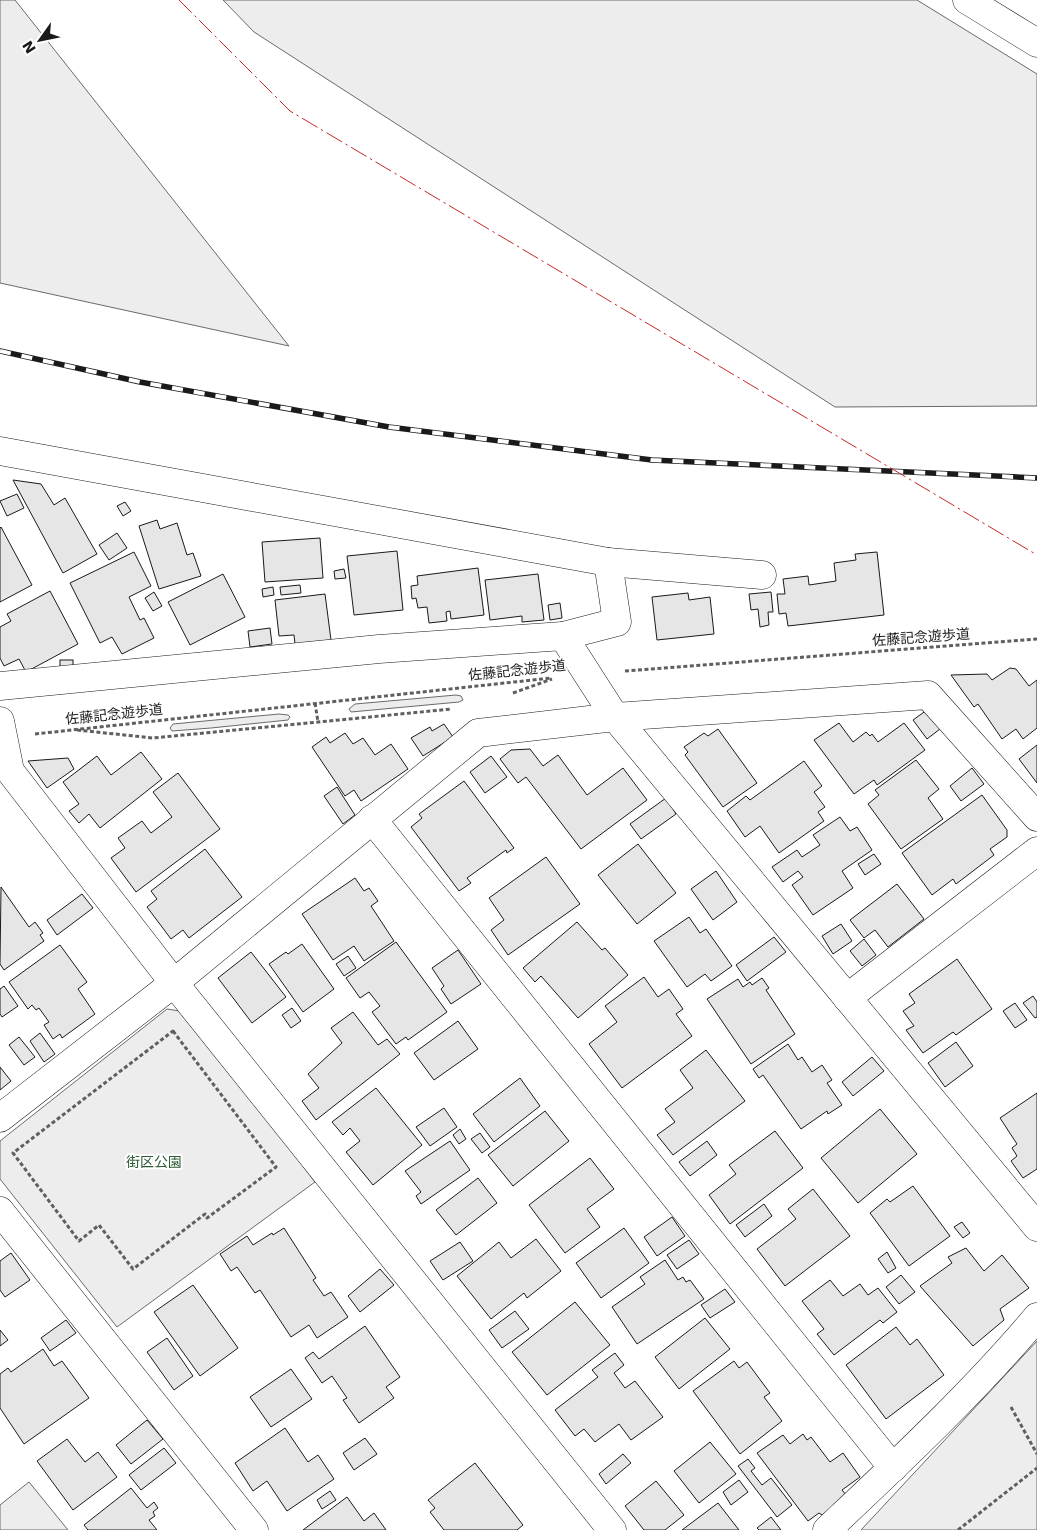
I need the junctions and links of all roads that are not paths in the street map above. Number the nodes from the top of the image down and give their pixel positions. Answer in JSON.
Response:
{"nodes":[{"id":1,"x":967,"y":0,"type":"edge"},
{"id":2,"x":1037,"y":43,"type":"edge"},
{"id":3,"x":0,"y":451,"type":"edge"},
{"id":4,"x":608,"y":562,"type":"junction"},
{"id":5,"x":762,"y":575,"type":"dead end"},
{"id":6,"x":563,"y":636,"type":"junction"},
{"id":7,"x":0,"y":686,"type":"edge"},
{"id":8,"x":615,"y":717,"type":"junction"},
{"id":9,"x":2,"y":729,"type":"edge"},
{"id":10,"x":8,"y":779,"type":"edge"},
{"id":11,"x":1037,"y":817,"type":"edge"},
{"id":12,"x":372,"y":818,"type":"junction"},
{"id":13,"x":1037,"y":851,"type":"edge"},
{"id":14,"x":174,"y":983,"type":"junction"},
{"id":15,"x":847,"y":998,"type":"junction"},
{"id":16,"x":0,"y":1118,"type":"edge"},
{"id":17,"x":0,"y":1211,"type":"edge"},
{"id":18,"x":1037,"y":1227,"type":"edge"},
{"id":19,"x":1037,"y":1317,"type":"edge"},
{"id":20,"x":893,"y":1468,"type":"junction"},
{"id":21,"x":254,"y":1530,"type":"edge"},
{"id":22,"x":612,"y":1530,"type":"edge"},
{"id":23,"x":827,"y":1530,"type":"edge"}],
"edges":[{"from":1,"to":2,"type":"street"},
{"from":3,"to":4,"type":"street"},
{"from":4,"to":5,"type":"street"},
{"from":4,"to":6,"type":"street"},
{"from":6,"to":7,"type":"street"},
{"from":6,"to":8,"type":"street"},
{"from":8,"to":11,"type":"street"},
{"from":8,"to":12,"type":"street"},
{"from":8,"to":15,"type":"street"},
{"from":9,"to":10,"type":"street"},
{"from":10,"to":14,"type":"street"},
{"from":12,"to":14,"type":"street"},
{"from":12,"to":20,"type":"street"},
{"from":13,"to":15,"type":"street"},
{"from":14,"to":16,"type":"street"},
{"from":14,"to":22,"type":"street"},
{"from":15,"to":18,"type":"street"},
{"from":17,"to":21,"type":"street"},
{"from":19,"to":20,"type":"street"},
{"from":20,"to":23,"type":"street"}]}
